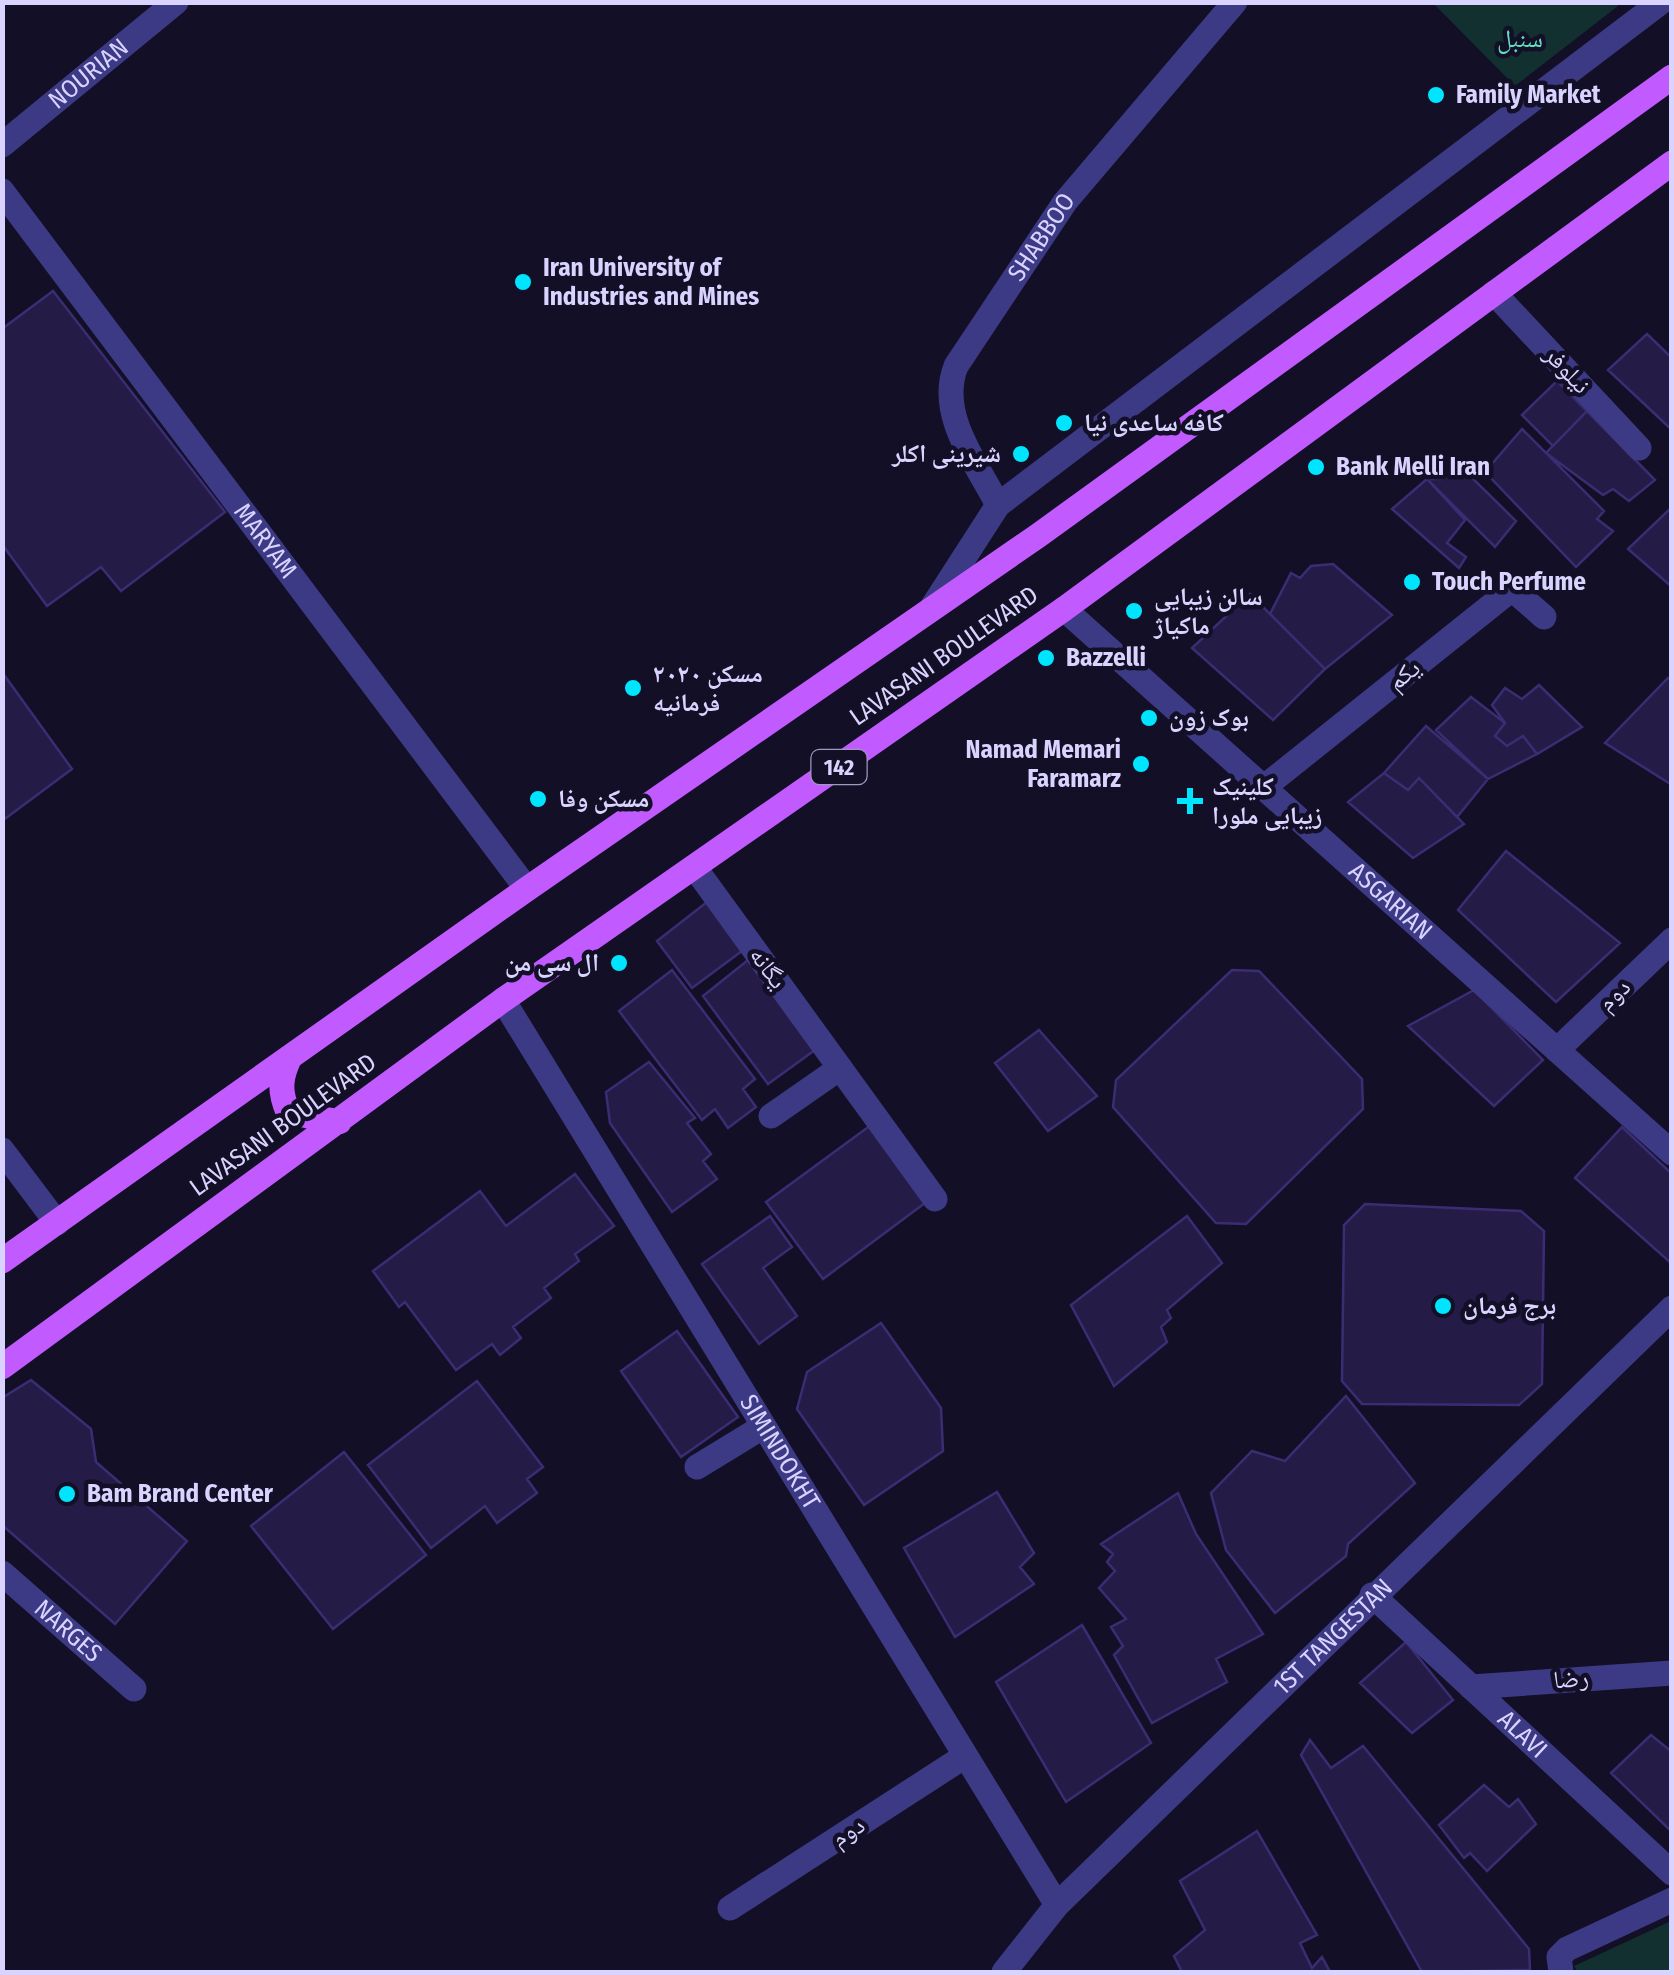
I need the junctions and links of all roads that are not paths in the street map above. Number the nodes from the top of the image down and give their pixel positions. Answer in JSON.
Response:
{"nodes":[{"id":1,"x":176,"y":2,"type":"edge"},
{"id":2,"x":1652,"y":5,"type":"edge"},
{"id":3,"x":1222,"y":7,"type":"edge"},
{"id":4,"x":1672,"y":77,"type":"edge"},
{"id":5,"x":2,"y":145,"type":"edge"},
{"id":6,"x":1672,"y":163,"type":"edge"},
{"id":7,"x":2,"y":191,"type":"edge"},
{"id":8,"x":1494,"y":293,"type":"junction"},
{"id":9,"x":1640,"y":448,"type":"dead end"},
{"id":10,"x":998,"y":505,"type":"junction"},
{"id":11,"x":931,"y":609,"type":"junction"},
{"id":12,"x":1064,"y":609,"type":"junction"},
{"id":13,"x":1544,"y":617,"type":"dead end"},
{"id":14,"x":1263,"y":788,"type":"junction"},
{"id":15,"x":695,"y":868,"type":"junction"},
{"id":16,"x":527,"y":889,"type":"junction"},
{"id":17,"x":1672,"y":940,"type":"edge"},
{"id":18,"x":503,"y":1000,"type":"junction"},
{"id":19,"x":1557,"y":1050,"type":"junction"},
{"id":20,"x":290,"y":1057,"type":"junction"},
{"id":21,"x":840,"y":1068,"type":"junction"},
{"id":22,"x":771,"y":1116,"type":"dead end"},
{"id":23,"x":339,"y":1122,"type":"junction"},
{"id":24,"x":2,"y":1150,"type":"edge"},
{"id":25,"x":1672,"y":1153,"type":"edge"},
{"id":26,"x":936,"y":1198,"type":"dead end"},
{"id":27,"x":57,"y":1223,"type":"junction"},
{"id":28,"x":2,"y":1262,"type":"edge"},
{"id":29,"x":1672,"y":1308,"type":"edge"},
{"id":30,"x":2,"y":1367,"type":"edge"},
{"id":31,"x":761,"y":1428,"type":"junction"},
{"id":32,"x":698,"y":1467,"type":"dead end"},
{"id":33,"x":2,"y":1573,"type":"edge"},
{"id":34,"x":1372,"y":1595,"type":"junction"},
{"id":35,"x":1672,"y":1673,"type":"edge"},
{"id":36,"x":1471,"y":1687,"type":"junction"},
{"id":37,"x":134,"y":1690,"type":"dead end"},
{"id":38,"x":965,"y":1756,"type":"junction"},
{"id":39,"x":1672,"y":1874,"type":"edge"},
{"id":40,"x":1672,"y":1900,"type":"edge"},
{"id":41,"x":1057,"y":1904,"type":"junction"},
{"id":42,"x":730,"y":1908,"type":"dead end"},
{"id":43,"x":1004,"y":1972,"type":"edge"},
{"id":44,"x":1561,"y":1972,"type":"edge"}],
"edges":[{"from":1,"to":5,"type":"street","name":"NOURIAN"},
{"from":2,"to":10,"type":"street"},
{"from":3,"to":10,"type":"street","name":"SHABBOO"},
{"from":4,"to":11,"type":"main road","name":"LAVASANI BOULEVARD"},
{"from":6,"to":8,"type":"main road","name":"LAVASANI BOULEVARD","number":"142"},
{"from":7,"to":16,"type":"street","name":"MARYAM"},
{"from":8,"to":9,"type":"street","name":"نیلوفر"},
{"from":8,"to":12,"type":"main road","name":"LAVASANI BOULEVARD","number":"142"},
{"from":10,"to":11,"type":"street"},
{"from":11,"to":16,"type":"main road","name":"LAVASANI BOULEVARD"},
{"from":12,"to":14,"type":"street","name":"ASGARIAN"},
{"from":12,"to":15,"type":"main road","name":"LAVASANI BOULEVARD","number":"142"},
{"from":13,"to":14,"type":"street","name":"یکم"},
{"from":14,"to":19,"type":"street","name":"ASGARIAN"},
{"from":15,"to":18,"type":"main road","name":"LAVASANI BOULEVARD","number":"142"},
{"from":15,"to":21,"type":"street","name":"یگانه"},
{"from":16,"to":20,"type":"main road","name":"LAVASANI BOULEVARD"},
{"from":17,"to":19,"type":"street","name":"دوم"},
{"from":18,"to":23,"type":"main road","name":"LAVASANI BOULEVARD","number":"142"},
{"from":18,"to":31,"type":"street","name":"SIMINDOKHT"},
{"from":19,"to":25,"type":"street","name":"ASGARIAN"},
{"from":20,"to":23,"type":"main road"},
{"from":20,"to":27,"type":"main road","name":"LAVASANI BOULEVARD"},
{"from":21,"to":22,"type":"street"},
{"from":21,"to":26,"type":"street","name":"یگانه"},
{"from":23,"to":30,"type":"main road","name":"LAVASANI BOULEVARD","number":"142"},
{"from":24,"to":27,"type":"street"},
{"from":27,"to":28,"type":"main road","name":"LAVASANI BOULEVARD"},
{"from":29,"to":34,"type":"street","name":"1ST TANGESTAN"},
{"from":31,"to":32,"type":"street"},
{"from":31,"to":38,"type":"street","name":"SIMINDOKHT"},
{"from":33,"to":37,"type":"street","name":"NARGES"},
{"from":34,"to":36,"type":"street","name":"ALAVI"},
{"from":34,"to":41,"type":"street","name":"1ST TANGESTAN"},
{"from":35,"to":36,"type":"street","name":"رضا"},
{"from":36,"to":39,"type":"street","name":"ALAVI"},
{"from":38,"to":41,"type":"street","name":"SIMINDOKHT"},
{"from":38,"to":42,"type":"street","name":"دوم"},
{"from":40,"to":44,"type":"street"},
{"from":41,"to":43,"type":"street","name":"1ST TANGESTAN"}]}
